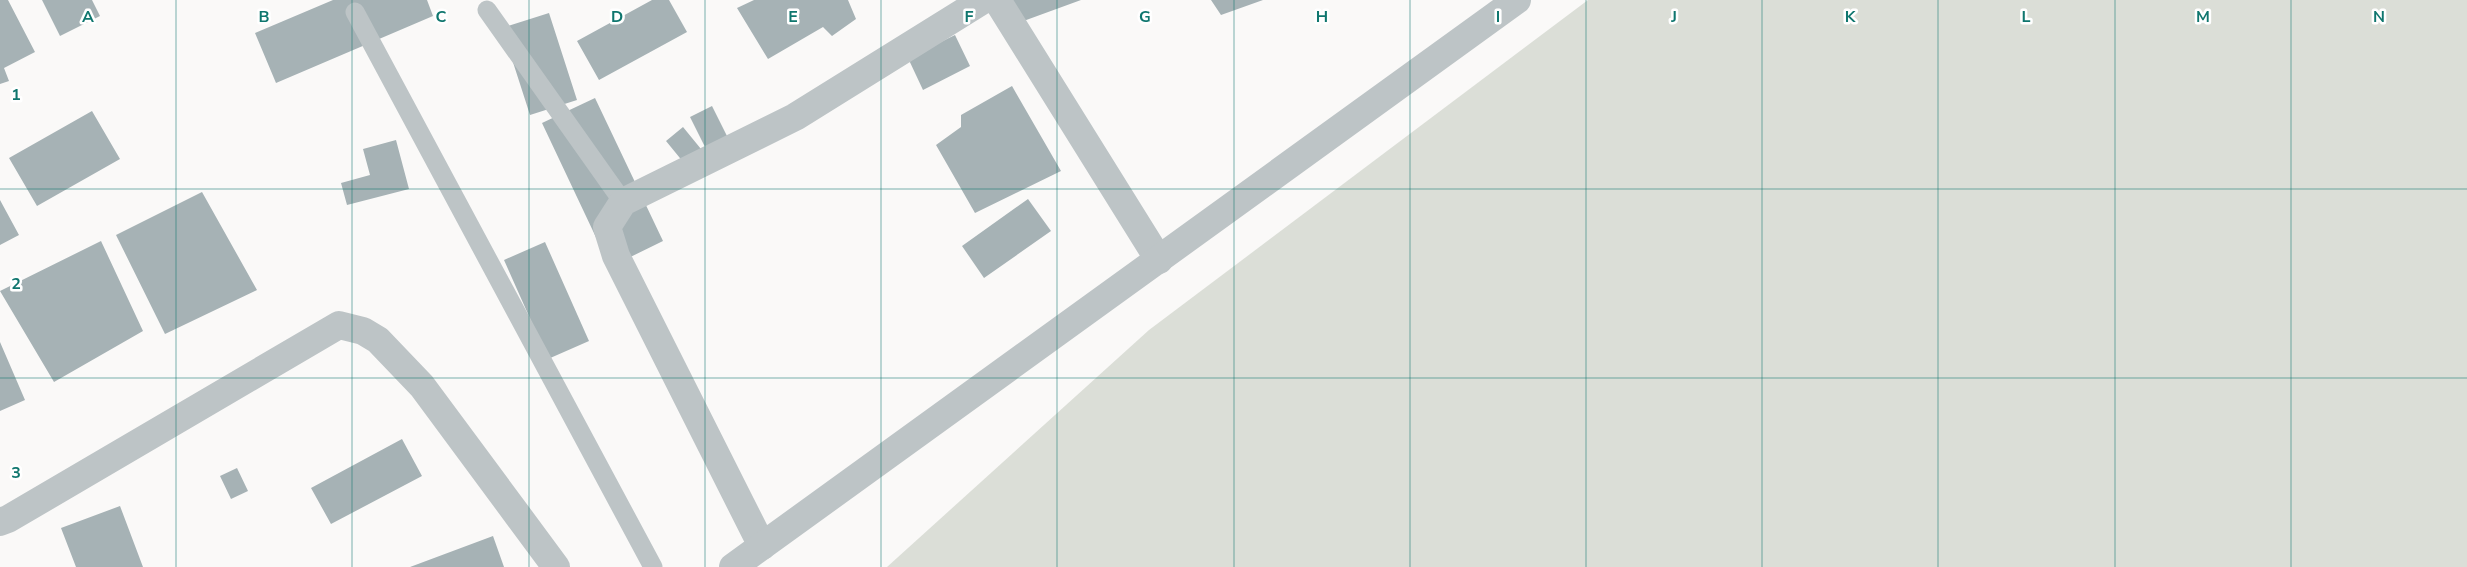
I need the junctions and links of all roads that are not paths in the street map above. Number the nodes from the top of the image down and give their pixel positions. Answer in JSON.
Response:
{"nodes":[{"id":1,"x":982,"y":0,"type":"edge"},
{"id":2,"x":997,"y":0,"type":"edge"},
{"id":3,"x":1511,"y":2,"type":"edge"},
{"id":4,"x":488,"y":10,"type":"dead end"},
{"id":5,"x":355,"y":12,"type":"dead end"},
{"id":6,"x":623,"y":202,"type":"junction"},
{"id":7,"x":1160,"y":260,"type":"junction"},
{"id":8,"x":0,"y":522,"type":"edge"},
{"id":9,"x":762,"y":546,"type":"junction"},
{"id":10,"x":556,"y":567,"type":"edge"},
{"id":11,"x":653,"y":567,"type":"edge"},
{"id":12,"x":734,"y":567,"type":"edge"}],
"edges":[{"from":1,"to":6,"type":"street"},
{"from":2,"to":7,"type":"street"},
{"from":3,"to":7,"type":"street"},
{"from":4,"to":6,"type":"lane"},
{"from":5,"to":11,"type":"lane"},
{"from":6,"to":9,"type":"street"},
{"from":7,"to":9,"type":"street"},
{"from":8,"to":10,"type":"street"},
{"from":9,"to":12,"type":"street"}]}
